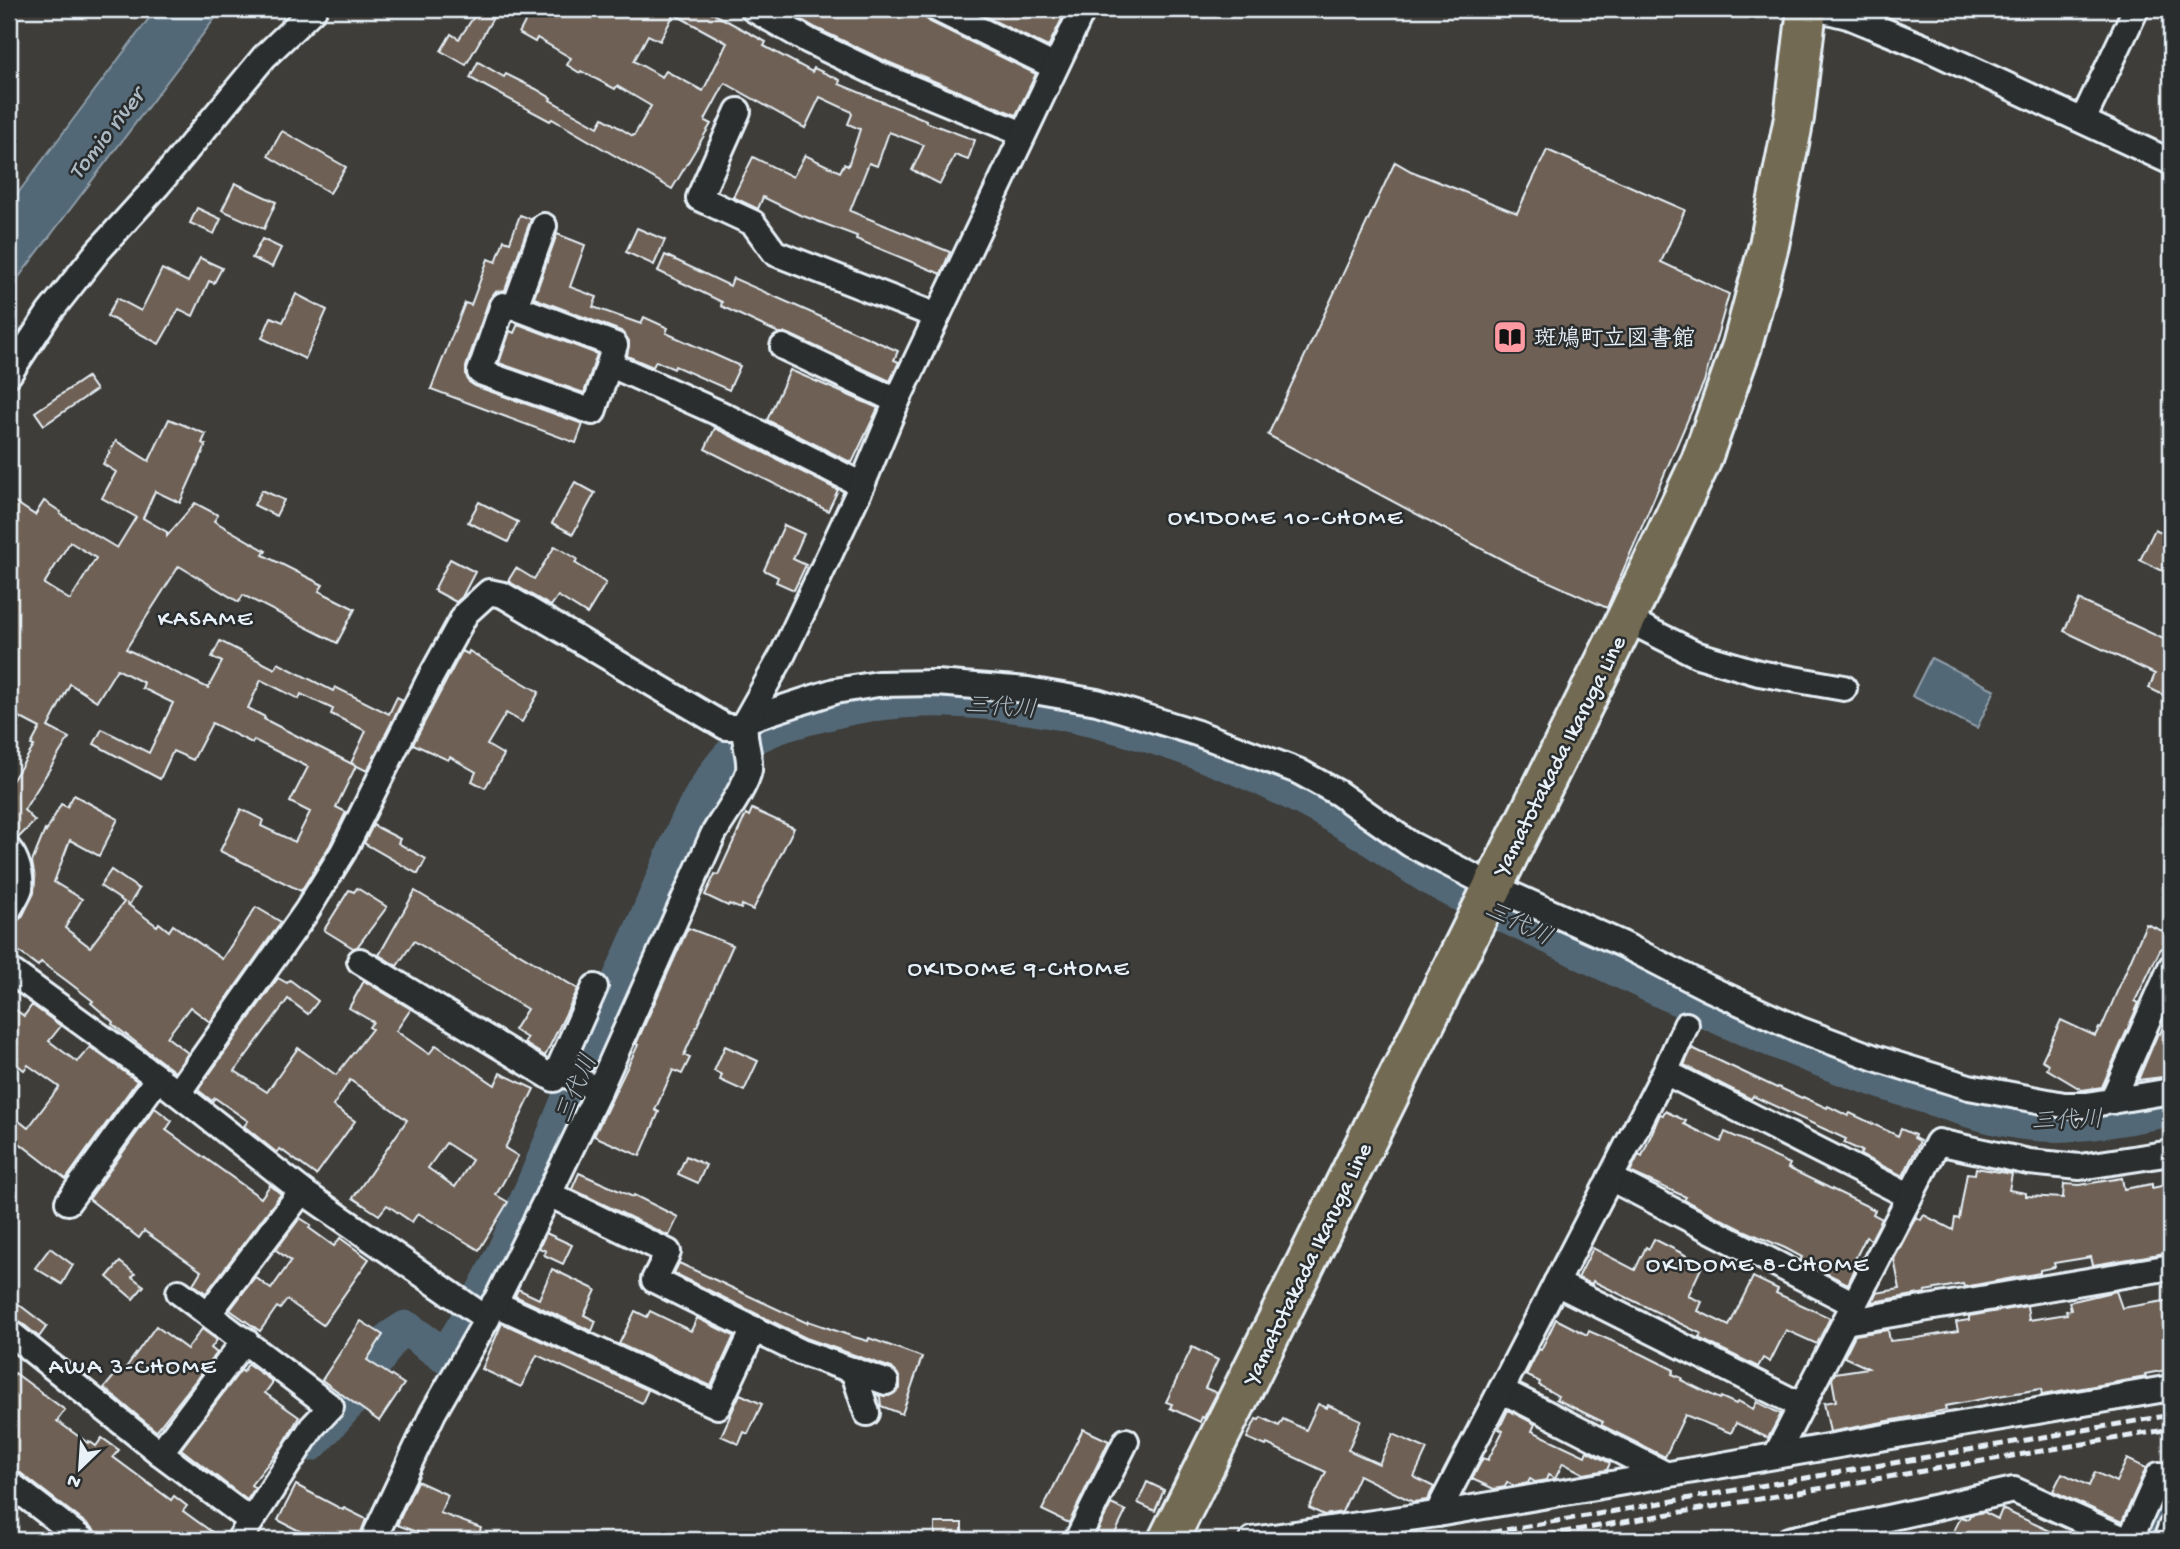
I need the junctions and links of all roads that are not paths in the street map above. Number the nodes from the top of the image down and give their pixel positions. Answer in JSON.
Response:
{"nodes":[{"id":1,"x":314,"y":9,"type":"edge"},
{"id":2,"x":753,"y":9,"type":"edge"},
{"id":3,"x":937,"y":9,"type":"edge"},
{"id":4,"x":1083,"y":9,"type":"edge"},
{"id":5,"x":1807,"y":9,"type":"edge"},
{"id":6,"x":1820,"y":9,"type":"edge"},
{"id":7,"x":2136,"y":9,"type":"edge"},
{"id":8,"x":1055,"y":67,"type":"junction"},
{"id":9,"x":738,"y":111,"type":"dead end"},
{"id":10,"x":2083,"y":120,"type":"junction"},
{"id":11,"x":1023,"y":134,"type":"junction"},
{"id":12,"x":2171,"y":162,"type":"edge"},
{"id":13,"x":544,"y":226,"type":"dead end"},
{"id":14,"x":515,"y":307,"type":"junction"},
{"id":15,"x":937,"y":316,"type":"junction"},
{"id":16,"x":783,"y":347,"type":"dead end"},
{"id":17,"x":609,"y":363,"type":"junction"},
{"id":18,"x":9,"y":373,"type":"edge"},
{"id":19,"x":897,"y":401,"type":"junction"},
{"id":20,"x":862,"y":485,"type":"junction"},
{"id":21,"x":1626,"y":619,"type":"junction"},
{"id":22,"x":1844,"y":688,"type":"dead end"},
{"id":23,"x":745,"y":723,"type":"junction"},
{"id":24,"x":9,"y":850,"type":"edge"},
{"id":25,"x":1492,"y":886,"type":"junction"},
{"id":26,"x":9,"y":909,"type":"edge"},
{"id":27,"x":360,"y":961,"type":"dead end"},
{"id":28,"x":2171,"y":967,"type":"edge"},
{"id":29,"x":9,"y":970,"type":"edge"},
{"id":30,"x":595,"y":987,"type":"dead end"},
{"id":31,"x":1686,"y":1025,"type":"dead end"},
{"id":32,"x":1665,"y":1072,"type":"junction"},
{"id":33,"x":579,"y":1080,"type":"junction"},
{"id":34,"x":168,"y":1086,"type":"junction"},
{"id":35,"x":2171,"y":1091,"type":"edge"},
{"id":36,"x":2112,"y":1101,"type":"junction"},
{"id":37,"x":2171,"y":1153,"type":"edge"},
{"id":38,"x":1610,"y":1178,"type":"junction"},
{"id":39,"x":302,"y":1191,"type":"junction"},
{"id":40,"x":550,"y":1194,"type":"junction"},
{"id":41,"x":1909,"y":1196,"type":"junction"},
{"id":42,"x":68,"y":1202,"type":"dead end"},
{"id":43,"x":2171,"y":1267,"type":"edge"},
{"id":44,"x":1556,"y":1283,"type":"junction"},
{"id":45,"x":179,"y":1292,"type":"dead end"},
{"id":46,"x":487,"y":1313,"type":"junction"},
{"id":47,"x":1850,"y":1313,"type":"junction"},
{"id":48,"x":209,"y":1314,"type":"junction"},
{"id":49,"x":754,"y":1329,"type":"junction"},
{"id":50,"x":9,"y":1332,"type":"edge"},
{"id":51,"x":245,"y":1340,"type":"junction"},
{"id":52,"x":853,"y":1370,"type":"junction"},
{"id":53,"x":886,"y":1382,"type":"dead end"},
{"id":54,"x":2171,"y":1388,"type":"edge"},
{"id":55,"x":1501,"y":1390,"type":"junction"},
{"id":56,"x":1802,"y":1406,"type":"junction"},
{"id":57,"x":867,"y":1413,"type":"dead end"},
{"id":58,"x":1126,"y":1441,"type":"dead end"},
{"id":59,"x":160,"y":1453,"type":"junction"},
{"id":60,"x":1776,"y":1455,"type":"junction"},
{"id":61,"x":1665,"y":1474,"type":"junction"},
{"id":62,"x":2159,"y":1475,"type":"dead end"},
{"id":63,"x":9,"y":1483,"type":"edge"},
{"id":64,"x":1437,"y":1514,"type":"junction"},
{"id":65,"x":2171,"y":1527,"type":"edge"},
{"id":66,"x":245,"y":1530,"type":"edge"},
{"id":67,"x":1833,"y":1536,"type":"edge"},
{"id":68,"x":83,"y":1540,"type":"edge"},
{"id":69,"x":373,"y":1540,"type":"edge"},
{"id":70,"x":1077,"y":1540,"type":"edge"},
{"id":71,"x":1168,"y":1540,"type":"edge"},
{"id":72,"x":1252,"y":1540,"type":"edge"},
{"id":73,"x":1789,"y":1540,"type":"edge"},
{"id":74,"x":2128,"y":1540,"type":"edge"},
{"id":75,"x":2166,"y":1540,"type":"edge"}],
"edges":[{"from":1,"to":18,"type":"street"},
{"from":2,"to":11,"type":"street"},
{"from":3,"to":8,"type":"street"},
{"from":4,"to":8,"type":"street"},
{"from":5,"to":21,"type":"main road","name":"Yamatotakada Ikaruga Line"},
{"from":6,"to":10,"type":"street"},
{"from":7,"to":10,"type":"street"},
{"from":8,"to":11,"type":"street"},
{"from":9,"to":15,"type":"street"},
{"from":10,"to":12,"type":"street"},
{"from":11,"to":15,"type":"street"},
{"from":13,"to":14,"type":"street"},
{"from":14,"to":17,"type":"street"},
{"from":14,"to":17,"type":"street"},
{"from":15,"to":19,"type":"street"},
{"from":16,"to":19,"type":"street"},
{"from":17,"to":20,"type":"street"},
{"from":19,"to":20,"type":"street"},
{"from":20,"to":23,"type":"street"},
{"from":21,"to":22,"type":"street"},
{"from":21,"to":25,"type":"main road","name":"Yamatotakada Ikaruga Line"},
{"from":23,"to":25,"type":"street"},
{"from":23,"to":33,"type":"street"},
{"from":23,"to":34,"type":"street"},
{"from":24,"to":26,"type":"street"},
{"from":25,"to":36,"type":"street"},
{"from":25,"to":71,"type":"main road","name":"Yamatotakada Ikaruga Line"},
{"from":27,"to":33,"type":"street"},
{"from":28,"to":36,"type":"street"},
{"from":29,"to":34,"type":"street"},
{"from":30,"to":33,"type":"street"},
{"from":31,"to":32,"type":"street"},
{"from":32,"to":38,"type":"street"},
{"from":32,"to":41,"type":"street"},
{"from":33,"to":40,"type":"street"},
{"from":34,"to":39,"type":"street"},
{"from":34,"to":42,"type":"street"},
{"from":35,"to":36,"type":"street"},
{"from":37,"to":41,"type":"street"},
{"from":38,"to":44,"type":"street"},
{"from":38,"to":47,"type":"street"},
{"from":39,"to":46,"type":"street"},
{"from":39,"to":48,"type":"street"},
{"from":40,"to":46,"type":"street"},
{"from":40,"to":49,"type":"street"},
{"from":41,"to":47,"type":"street"},
{"from":43,"to":47,"type":"street"},
{"from":44,"to":55,"type":"street"},
{"from":44,"to":56,"type":"street"},
{"from":45,"to":48,"type":"street"},
{"from":46,"to":49,"type":"street"},
{"from":46,"to":69,"type":"street"},
{"from":47,"to":56,"type":"street"},
{"from":48,"to":51,"type":"street"},
{"from":49,"to":52,"type":"street"},
{"from":50,"to":59,"type":"street"},
{"from":51,"to":59,"type":"street"},
{"from":51,"to":66,"type":"street"},
{"from":52,"to":53,"type":"street"},
{"from":52,"to":57,"type":"street"},
{"from":54,"to":60,"type":"street"},
{"from":55,"to":61,"type":"street"},
{"from":55,"to":64,"type":"street"},
{"from":56,"to":60,"type":"street"},
{"from":58,"to":70,"type":"street"},
{"from":59,"to":66,"type":"street"},
{"from":60,"to":61,"type":"street"},
{"from":61,"to":64,"type":"street"},
{"from":62,"to":74,"type":"street"},
{"from":63,"to":68,"type":"street"},
{"from":64,"to":72,"type":"street"},
{"from":65,"to":75,"type":"street"},
{"from":67,"to":73,"type":"street"},
{"from":67,"to":74,"type":"street"}]}
